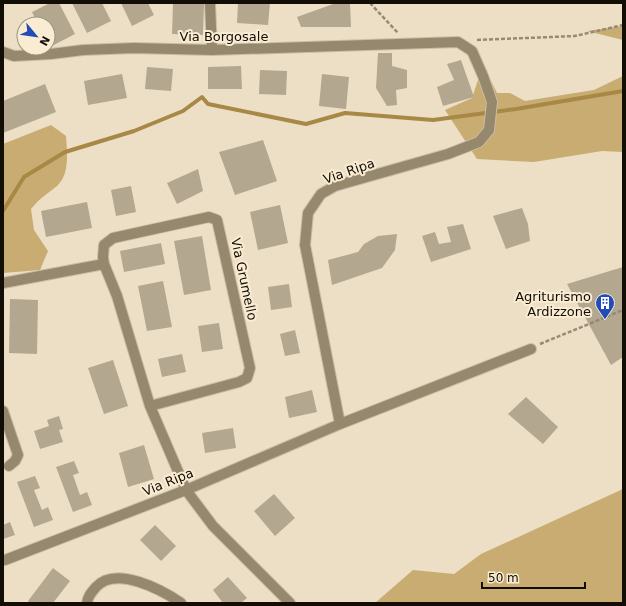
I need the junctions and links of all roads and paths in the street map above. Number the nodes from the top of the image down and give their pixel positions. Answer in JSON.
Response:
{"nodes":[{"id":1,"x":210,"y":3,"type":"edge"},
{"id":2,"x":370,"y":3,"type":"edge"},
{"id":3,"x":623,"y":25,"type":"edge"},
{"id":4,"x":458,"y":42,"type":"junction"},
{"id":5,"x":409,"y":43,"type":"junction"},
{"id":6,"x":212,"y":50,"type":"junction"},
{"id":7,"x":3,"y":52,"type":"edge"},
{"id":8,"x":14,"y":56,"type":"junction"},
{"id":9,"x":3,"y":57,"type":"edge"},
{"id":10,"x":104,"y":264,"type":"junction"},
{"id":11,"x":3,"y":283,"type":"edge"},
{"id":12,"x":623,"y":310,"type":"edge"},
{"id":13,"x":531,"y":349,"type":"joint"},
{"id":14,"x":150,"y":406,"type":"junction"},
{"id":15,"x":3,"y":411,"type":"edge"},
{"id":16,"x":340,"y":424,"type":"junction"},
{"id":17,"x":9,"y":466,"type":"dead end"},
{"id":18,"x":186,"y":490,"type":"junction"},
{"id":19,"x":5,"y":560,"type":"dead end"},
{"id":20,"x":87,"y":603,"type":"edge"},
{"id":21,"x":181,"y":603,"type":"edge"},
{"id":22,"x":290,"y":603,"type":"edge"}],
"edges":[{"from":1,"to":6,"type":"street"},
{"from":2,"to":5,"type":"path"},
{"from":3,"to":4,"type":"path"},
{"from":4,"to":5,"type":"street","name":"Via Borgosale"},
{"from":4,"to":16,"type":"street","name":"Via Ripa"},
{"from":5,"to":6,"type":"street","name":"Via Borgosale"},
{"from":6,"to":8,"type":"street","name":"Via Borgosale"},
{"from":7,"to":8,"type":"street","name":"Via Borgosale"},
{"from":8,"to":9,"type":"street","name":"Via Borgosale"},
{"from":10,"to":11,"type":"street"},
{"from":10,"to":14,"type":"street","name":"Via Grumello"},
{"from":10,"to":14,"type":"street","name":"Via Grumello"},
{"from":12,"to":13,"type":"path"},
{"from":13,"to":16,"type":"street","name":"Via Ripa"},
{"from":14,"to":18,"type":"street","name":"Via Grumello"},
{"from":15,"to":17,"type":"street"},
{"from":16,"to":18,"type":"street","name":"Via Ripa"},
{"from":18,"to":19,"type":"street","name":"Via Ripa"},
{"from":18,"to":22,"type":"street","name":"Via Grumello"},
{"from":20,"to":21,"type":"street"}]}
